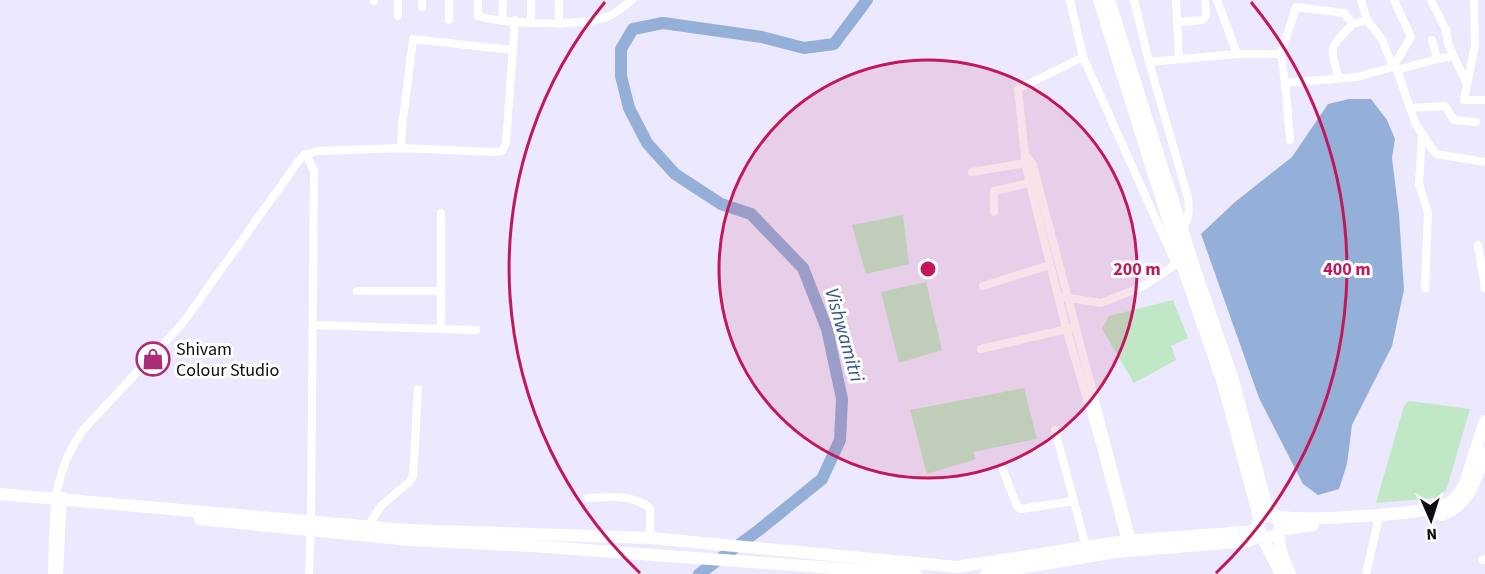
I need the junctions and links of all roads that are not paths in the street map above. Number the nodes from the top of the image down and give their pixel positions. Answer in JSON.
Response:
{"nodes":[{"id":1,"x":398,"y":0,"type":"edge"},
{"id":2,"x":449,"y":0,"type":"edge"},
{"id":3,"x":478,"y":0,"type":"edge"},
{"id":4,"x":503,"y":0,"type":"edge"},
{"id":5,"x":531,"y":0,"type":"edge"},
{"id":6,"x":559,"y":0,"type":"edge"},
{"id":7,"x":632,"y":0,"type":"edge"},
{"id":8,"x":1070,"y":0,"type":"edge"},
{"id":9,"x":1099,"y":0,"type":"edge"},
{"id":10,"x":1109,"y":0,"type":"edge"},
{"id":11,"x":1134,"y":0,"type":"edge"},
{"id":12,"x":1176,"y":0,"type":"edge"},
{"id":13,"x":1205,"y":0,"type":"edge"},
{"id":14,"x":1217,"y":0,"type":"edge"},
{"id":15,"x":1360,"y":0,"type":"edge"},
{"id":16,"x":1394,"y":0,"type":"edge"},
{"id":17,"x":1431,"y":0,"type":"edge"},
{"id":18,"x":1474,"y":0,"type":"edge"},
{"id":19,"x":1302,"y":4,"type":"edge"},
{"id":20,"x":399,"y":16,"type":"dead end"},
{"id":21,"x":449,"y":20,"type":"dead end"},
{"id":22,"x":515,"y":20,"type":"junction"},
{"id":23,"x":1367,"y":20,"type":"junction"},
{"id":24,"x":502,"y":21,"type":"junction"},
{"id":25,"x":531,"y":21,"type":"junction"},
{"id":26,"x":1179,"y":22,"type":"junction"},
{"id":27,"x":559,"y":24,"type":"junction"},
{"id":28,"x":1353,"y":24,"type":"junction"},
{"id":29,"x":1432,"y":40,"type":"dead end"},
{"id":30,"x":513,"y":50,"type":"junction"},
{"id":31,"x":1236,"y":54,"type":"junction"},
{"id":32,"x":1281,"y":54,"type":"junction"},
{"id":33,"x":1453,"y":56,"type":"junction"},
{"id":34,"x":1083,"y":57,"type":"junction"},
{"id":35,"x":1179,"y":58,"type":"junction"},
{"id":36,"x":1437,"y":59,"type":"junction"},
{"id":37,"x":1149,"y":62,"type":"junction"},
{"id":38,"x":1395,"y":69,"type":"junction"},
{"id":39,"x":1339,"y":79,"type":"junction"},
{"id":40,"x":1466,"y":82,"type":"junction"},
{"id":41,"x":1285,"y":83,"type":"junction"},
{"id":42,"x":1485,"y":100,"type":"edge"},
{"id":43,"x":1410,"y":108,"type":"junction"},
{"id":44,"x":1476,"y":122,"type":"dead end"},
{"id":45,"x":1422,"y":134,"type":"junction"},
{"id":46,"x":1290,"y":140,"type":"dead end"},
{"id":47,"x":401,"y":148,"type":"junction"},
{"id":48,"x":306,"y":154,"type":"junction"},
{"id":49,"x":1026,"y":160,"type":"junction"},
{"id":50,"x":1485,"y":162,"type":"edge"},
{"id":51,"x":972,"y":172,"type":"dead end"},
{"id":52,"x":1030,"y":183,"type":"junction"},
{"id":53,"x":994,"y":212,"type":"dead end"},
{"id":54,"x":441,"y":213,"type":"dead end"},
{"id":55,"x":1182,"y":228,"type":"junction"},
{"id":56,"x":1478,"y":245,"type":"dead end"},
{"id":57,"x":1050,"y":265,"type":"junction"},
{"id":58,"x":1180,"y":265,"type":"junction"},
{"id":59,"x":983,"y":286,"type":"dead end"},
{"id":60,"x":1425,"y":288,"type":"dead end"},
{"id":61,"x":1485,"y":288,"type":"edge"},
{"id":62,"x":357,"y":291,"type":"dead end"},
{"id":63,"x":440,"y":291,"type":"junction"},
{"id":64,"x":1063,"y":297,"type":"junction"},
{"id":65,"x":314,"y":325,"type":"junction"},
{"id":66,"x":1076,"y":327,"type":"junction"},
{"id":67,"x":441,"y":328,"type":"junction"},
{"id":68,"x":1066,"y":328,"type":"junction"},
{"id":69,"x":476,"y":330,"type":"dead end"},
{"id":70,"x":981,"y":349,"type":"dead end"},
{"id":71,"x":418,"y":389,"type":"dead end"},
{"id":72,"x":1231,"y":394,"type":"junction"},
{"id":73,"x":1091,"y":400,"type":"junction"},
{"id":74,"x":1485,"y":421,"type":"edge"},
{"id":75,"x":1055,"y":430,"type":"dead end"},
{"id":76,"x":1242,"y":433,"type":"junction"},
{"id":77,"x":1485,"y":453,"type":"edge"},
{"id":78,"x":1003,"y":470,"type":"dead end"},
{"id":79,"x":0,"y":494,"type":"edge"},
{"id":80,"x":588,"y":498,"type":"dead end"},
{"id":81,"x":0,"y":500,"type":"edge"},
{"id":82,"x":1074,"y":501,"type":"junction"},
{"id":83,"x":60,"y":502,"type":"junction"},
{"id":84,"x":1275,"y":517,"type":"junction"},
{"id":85,"x":1378,"y":521,"type":"junction"},
{"id":86,"x":311,"y":526,"type":"junction"},
{"id":87,"x":368,"y":526,"type":"junction"},
{"id":88,"x":1259,"y":529,"type":"junction"},
{"id":89,"x":1279,"y":530,"type":"junction"},
{"id":90,"x":409,"y":535,"type":"junction"},
{"id":91,"x":442,"y":537,"type":"junction"},
{"id":92,"x":650,"y":538,"type":"junction"},
{"id":93,"x":1130,"y":546,"type":"junction"},
{"id":94,"x":1086,"y":547,"type":"junction"},
{"id":95,"x":827,"y":561,"type":"junction"},
{"id":96,"x":1010,"y":569,"type":"edge"},
{"id":97,"x":52,"y":574,"type":"edge"},
{"id":98,"x":59,"y":574,"type":"edge"},
{"id":99,"x":309,"y":574,"type":"edge"},
{"id":100,"x":916,"y":574,"type":"edge"},
{"id":101,"x":986,"y":574,"type":"edge"},
{"id":102,"x":1281,"y":574,"type":"edge"},
{"id":103,"x":1290,"y":574,"type":"edge"},
{"id":104,"x":1365,"y":574,"type":"edge"}],
"edges":[{"from":1,"to":20,"type":"street"},
{"from":2,"to":21,"type":"street"},
{"from":3,"to":24,"type":"street"},
{"from":4,"to":24,"type":"street"},
{"from":5,"to":25,"type":"street"},
{"from":6,"to":27,"type":"street"},
{"from":7,"to":27,"type":"street"},
{"from":8,"to":34,"type":"street"},
{"from":9,"to":58,"type":"main road"},
{"from":10,"to":55,"type":"main road"},
{"from":11,"to":37,"type":"street"},
{"from":12,"to":26,"type":"street"},
{"from":13,"to":26,"type":"street"},
{"from":14,"to":31,"type":"street"},
{"from":15,"to":23,"type":"street"},
{"from":16,"to":38,"type":"street"},
{"from":17,"to":33,"type":"street"},
{"from":18,"to":40,"type":"street"},
{"from":19,"to":28,"type":"street"},
{"from":19,"to":32,"type":"street"},
{"from":22,"to":24,"type":"street"},
{"from":22,"to":25,"type":"street"},
{"from":22,"to":30,"type":"street"},
{"from":23,"to":28,"type":"street"},
{"from":23,"to":38,"type":"street"},
{"from":25,"to":27,"type":"street"},
{"from":26,"to":35,"type":"street"},
{"from":28,"to":39,"type":"street"},
{"from":29,"to":36,"type":"street"},
{"from":30,"to":47,"type":"street"},
{"from":30,"to":47,"type":"street"},
{"from":31,"to":32,"type":"street"},
{"from":31,"to":35,"type":"street"},
{"from":32,"to":41,"type":"street"},
{"from":33,"to":36,"type":"street"},
{"from":33,"to":40,"type":"street"},
{"from":34,"to":49,"type":"street"},
{"from":34,"to":58,"type":"street"},
{"from":35,"to":37,"type":"street"},
{"from":36,"to":38,"type":"street"},
{"from":37,"to":55,"type":"street"},
{"from":38,"to":39,"type":"street"},
{"from":38,"to":43,"type":"street"},
{"from":39,"to":41,"type":"street"},
{"from":40,"to":42,"type":"street"},
{"from":41,"to":46,"type":"street"},
{"from":43,"to":44,"type":"street"},
{"from":43,"to":45,"type":"street"},
{"from":45,"to":50,"type":"street"},
{"from":45,"to":60,"type":"street"},
{"from":47,"to":48,"type":"street"},
{"from":48,"to":65,"type":"street"},
{"from":48,"to":83,"type":"street"},
{"from":49,"to":51,"type":"street"},
{"from":49,"to":52,"type":"street"},
{"from":49,"to":64,"type":"street"},
{"from":52,"to":53,"type":"street"},
{"from":52,"to":57,"type":"street"},
{"from":54,"to":63,"type":"street"},
{"from":55,"to":72,"type":"main road"},
{"from":56,"to":61,"type":"street"},
{"from":57,"to":59,"type":"street"},
{"from":57,"to":64,"type":"street"},
{"from":58,"to":64,"type":"street"},
{"from":58,"to":72,"type":"main road"},
{"from":62,"to":63,"type":"street"},
{"from":63,"to":67,"type":"street"},
{"from":64,"to":66,"type":"street"},
{"from":64,"to":68,"type":"street"},
{"from":65,"to":67,"type":"street"},
{"from":65,"to":86,"type":"street"},
{"from":66,"to":68,"type":"street"},
{"from":66,"to":73,"type":"street"},
{"from":67,"to":69,"type":"street"},
{"from":68,"to":70,"type":"street"},
{"from":68,"to":73,"type":"street"},
{"from":71,"to":87,"type":"street"},
{"from":72,"to":76,"type":"main road"},
{"from":73,"to":93,"type":"street"},
{"from":74,"to":84,"type":"main road"},
{"from":75,"to":82,"type":"street"},
{"from":76,"to":84,"type":"main road"},
{"from":76,"to":88,"type":"main road"},
{"from":77,"to":85,"type":"main road"},
{"from":78,"to":82,"type":"street"},
{"from":79,"to":83,"type":"main road"},
{"from":80,"to":92,"type":"street"},
{"from":81,"to":83,"type":"main road"},
{"from":82,"to":94,"type":"street"},
{"from":83,"to":86,"type":"main road"},
{"from":83,"to":97,"type":"street"},
{"from":83,"to":98,"type":"street"},
{"from":84,"to":88,"type":"main road"},
{"from":84,"to":89,"type":"main road"},
{"from":85,"to":89,"type":"main road"},
{"from":85,"to":104,"type":"street"},
{"from":86,"to":87,"type":"main road"},
{"from":86,"to":90,"type":"main road"},
{"from":86,"to":99,"type":"street"},
{"from":87,"to":90,"type":"main road"},
{"from":88,"to":89,"type":"main road"},
{"from":88,"to":93,"type":"main road"},
{"from":88,"to":102,"type":"main road"},
{"from":89,"to":103,"type":"main road"},
{"from":90,"to":91,"type":"main road"},
{"from":91,"to":92,"type":"main road"},
{"from":91,"to":95,"type":"main road"},
{"from":92,"to":95,"type":"main road"},
{"from":93,"to":94,"type":"main road"},
{"from":93,"to":96,"type":"main road"},
{"from":94,"to":96,"type":"main road"},
{"from":95,"to":96,"type":"main road"},
{"from":95,"to":100,"type":"main road"},
{"from":96,"to":101,"type":"main road"}]}
